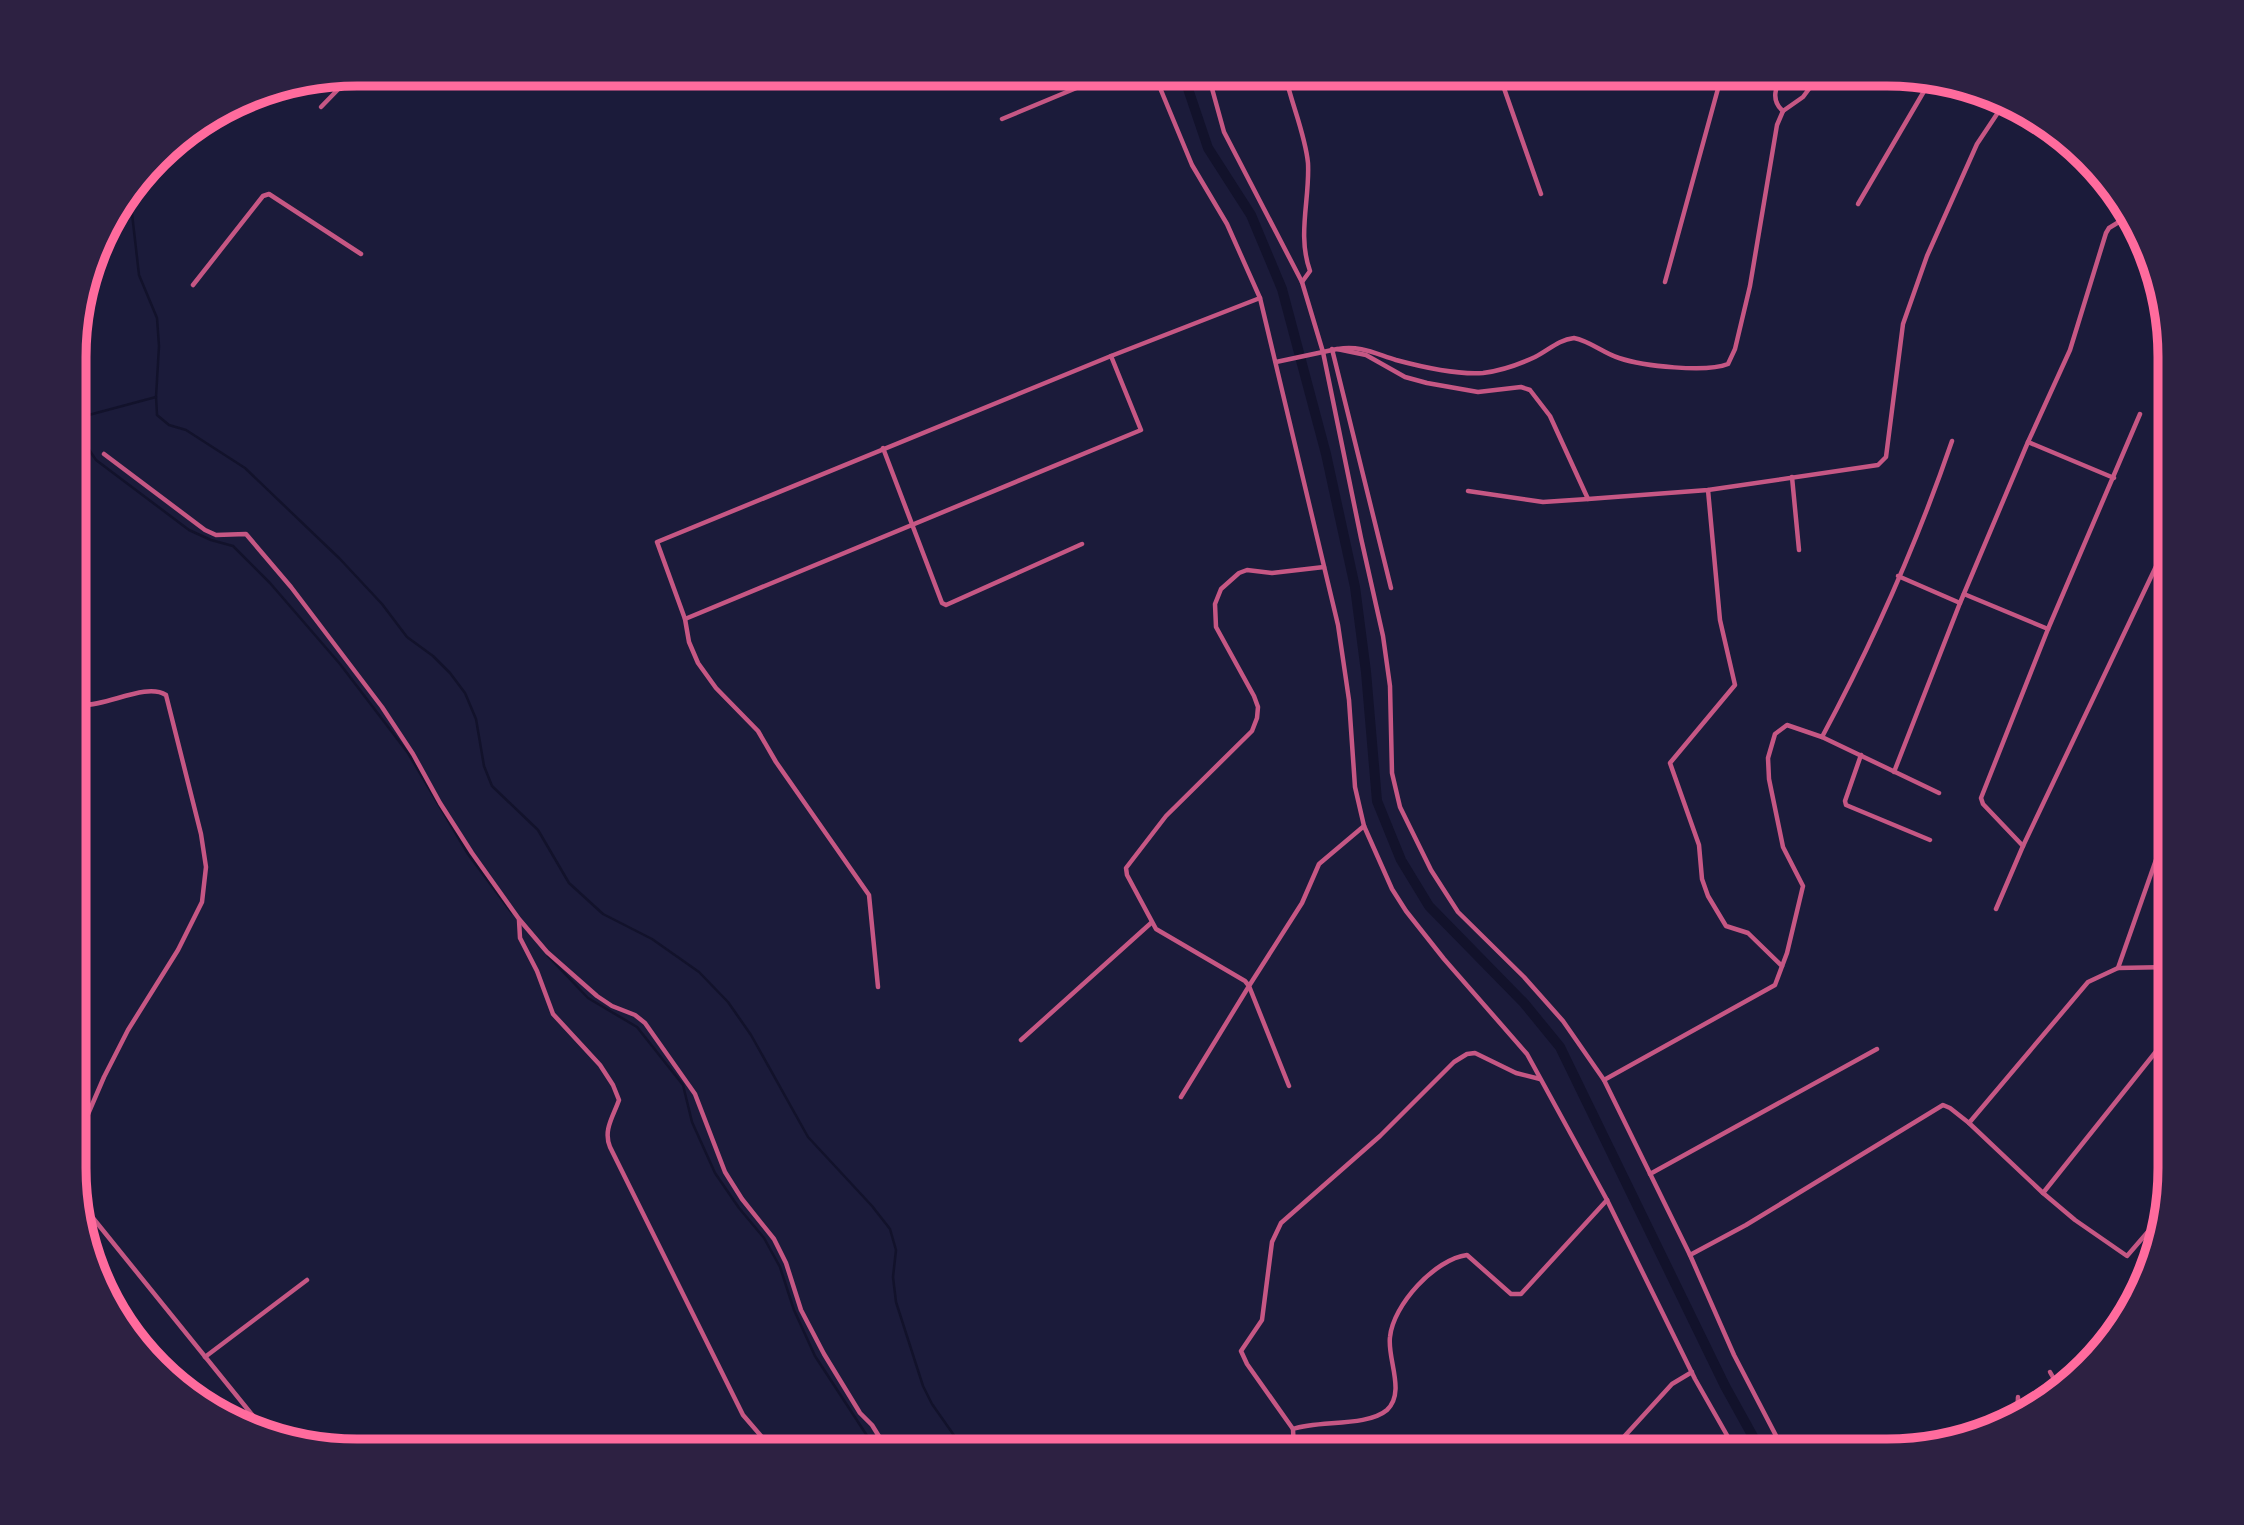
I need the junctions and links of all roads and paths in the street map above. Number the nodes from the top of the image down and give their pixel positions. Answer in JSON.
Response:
{"nodes":[{"id":1,"x":341,"y":86,"type":"edge"},
{"id":2,"x":1081,"y":86,"type":"edge"},
{"id":3,"x":1159,"y":86,"type":"edge"},
{"id":4,"x":1211,"y":86,"type":"edge"},
{"id":5,"x":1288,"y":86,"type":"edge"},
{"id":6,"x":1503,"y":86,"type":"edge"},
{"id":7,"x":1719,"y":86,"type":"edge"},
{"id":8,"x":1778,"y":86,"type":"edge"},
{"id":9,"x":1811,"y":86,"type":"edge"},
{"id":10,"x":1925,"y":88,"type":"edge"},
{"id":11,"x":321,"y":107,"type":"dead end"},
{"id":12,"x":2000,"y":110,"type":"edge"},
{"id":13,"x":1783,"y":111,"type":"junction"},
{"id":14,"x":1002,"y":119,"type":"dead end"},
{"id":15,"x":1541,"y":194,"type":"dead end"},
{"id":16,"x":1858,"y":204,"type":"dead end"},
{"id":17,"x":2122,"y":220,"type":"edge"},
{"id":18,"x":360,"y":254,"type":"dead end"},
{"id":19,"x":1302,"y":282,"type":"junction"},
{"id":20,"x":1665,"y":282,"type":"dead end"},
{"id":21,"x":193,"y":285,"type":"dead end"},
{"id":22,"x":1260,"y":298,"type":"junction"},
{"id":23,"x":1334,"y":349,"type":"junction"},
{"id":24,"x":1323,"y":352,"type":"junction"},
{"id":25,"x":1111,"y":356,"type":"junction"},
{"id":26,"x":1276,"y":362,"type":"junction"},
{"id":27,"x":2140,"y":414,"type":"dead end"},
{"id":28,"x":1952,"y":441,"type":"dead end"},
{"id":29,"x":2028,"y":442,"type":"junction"},
{"id":30,"x":883,"y":448,"type":"junction"},
{"id":31,"x":104,"y":454,"type":"dead end"},
{"id":32,"x":1792,"y":477,"type":"junction"},
{"id":33,"x":2114,"y":478,"type":"junction"},
{"id":34,"x":1708,"y":490,"type":"junction"},
{"id":35,"x":1468,"y":491,"type":"dead end"},
{"id":36,"x":1588,"y":499,"type":"junction"},
{"id":37,"x":912,"y":525,"type":"junction"},
{"id":38,"x":1082,"y":544,"type":"dead end"},
{"id":39,"x":1799,"y":550,"type":"dead end"},
{"id":40,"x":2158,"y":562,"type":"edge"},
{"id":41,"x":1324,"y":567,"type":"junction"},
{"id":42,"x":1898,"y":576,"type":"junction"},
{"id":43,"x":1391,"y":588,"type":"dead end"},
{"id":44,"x":1964,"y":594,"type":"junction"},
{"id":45,"x":1960,"y":603,"type":"junction"},
{"id":46,"x":685,"y":619,"type":"junction"},
{"id":47,"x":2048,"y":629,"type":"junction"},
{"id":48,"x":86,"y":705,"type":"edge"},
{"id":49,"x":1822,"y":737,"type":"junction"},
{"id":50,"x":1861,"y":755,"type":"junction"},
{"id":51,"x":1894,"y":772,"type":"junction"},
{"id":52,"x":1939,"y":793,"type":"dead end"},
{"id":53,"x":1364,"y":826,"type":"junction"},
{"id":54,"x":1930,"y":840,"type":"dead end"},
{"id":55,"x":2023,"y":846,"type":"junction"},
{"id":56,"x":2158,"y":854,"type":"edge"},
{"id":57,"x":1996,"y":909,"type":"dead end"},
{"id":58,"x":519,"y":919,"type":"junction"},
{"id":59,"x":1151,"y":923,"type":"junction"},
{"id":60,"x":1782,"y":966,"type":"junction"},
{"id":61,"x":2158,"y":967,"type":"edge"},
{"id":62,"x":2118,"y":968,"type":"junction"},
{"id":63,"x":1250,"y":986,"type":"junction"},
{"id":64,"x":878,"y":987,"type":"dead end"},
{"id":65,"x":1021,"y":1040,"type":"dead end"},
{"id":66,"x":1877,"y":1049,"type":"dead end"},
{"id":67,"x":2158,"y":1049,"type":"edge"},
{"id":68,"x":1541,"y":1079,"type":"junction"},
{"id":69,"x":1604,"y":1080,"type":"junction"},
{"id":70,"x":1289,"y":1086,"type":"dead end"},
{"id":71,"x":1181,"y":1097,"type":"dead end"},
{"id":72,"x":86,"y":1119,"type":"edge"},
{"id":73,"x":1969,"y":1123,"type":"junction"},
{"id":74,"x":1650,"y":1174,"type":"junction"},
{"id":75,"x":2043,"y":1193,"type":"junction"},
{"id":76,"x":1607,"y":1200,"type":"junction"},
{"id":77,"x":90,"y":1214,"type":"edge"},
{"id":78,"x":2152,"y":1228,"type":"edge"},
{"id":79,"x":1690,"y":1255,"type":"junction"},
{"id":80,"x":307,"y":1280,"type":"dead end"},
{"id":81,"x":205,"y":1357,"type":"junction"},
{"id":82,"x":1692,"y":1372,"type":"junction"},
{"id":83,"x":2050,"y":1372,"type":"dead end"},
{"id":84,"x":2055,"y":1381,"type":"edge"},
{"id":85,"x":2018,"y":1397,"type":"dead end"},
{"id":86,"x":2018,"y":1406,"type":"edge"},
{"id":87,"x":256,"y":1420,"type":"edge"},
{"id":88,"x":1293,"y":1429,"type":"junction"},
{"id":89,"x":762,"y":1439,"type":"edge"},
{"id":90,"x":881,"y":1439,"type":"edge"},
{"id":91,"x":1293,"y":1439,"type":"edge"},
{"id":92,"x":1622,"y":1439,"type":"edge"},
{"id":93,"x":1729,"y":1439,"type":"edge"},
{"id":94,"x":1778,"y":1439,"type":"edge"}],
"edges":[{"from":1,"to":11,"type":"street"},
{"from":2,"to":14,"type":"street"},
{"from":3,"to":22,"type":"street"},
{"from":4,"to":19,"type":"street"},
{"from":5,"to":19,"type":"street"},
{"from":6,"to":15,"type":"street"},
{"from":7,"to":20,"type":"street"},
{"from":8,"to":13,"type":"street"},
{"from":9,"to":13,"type":"street"},
{"from":10,"to":16,"type":"street"},
{"from":12,"to":32,"type":"street"},
{"from":13,"to":23,"type":"street"},
{"from":17,"to":29,"type":"street"},
{"from":18,"to":21,"type":"street"},
{"from":19,"to":24,"type":"street"},
{"from":22,"to":25,"type":"street"},
{"from":22,"to":26,"type":"street"},
{"from":23,"to":24,"type":"street"},
{"from":23,"to":36,"type":"street"},
{"from":23,"to":43,"type":"street"},
{"from":24,"to":26,"type":"street"},
{"from":24,"to":69,"type":"street"},
{"from":25,"to":30,"type":"street"},
{"from":25,"to":37,"type":"street"},
{"from":26,"to":41,"type":"street"},
{"from":27,"to":33,"type":"street"},
{"from":28,"to":42,"type":"street"},
{"from":29,"to":33,"type":"street"},
{"from":29,"to":44,"type":"street"},
{"from":30,"to":37,"type":"street"},
{"from":30,"to":46,"type":"street"},
{"from":31,"to":58,"type":"street"},
{"from":32,"to":34,"type":"street"},
{"from":32,"to":39,"type":"street"},
{"from":33,"to":47,"type":"street"},
{"from":34,"to":36,"type":"street"},
{"from":34,"to":60,"type":"street"},
{"from":35,"to":36,"type":"street"},
{"from":37,"to":38,"type":"street"},
{"from":37,"to":46,"type":"street"},
{"from":40,"to":55,"type":"street"},
{"from":41,"to":53,"type":"street"},
{"from":41,"to":59,"type":"street"},
{"from":42,"to":45,"type":"street"},
{"from":42,"to":49,"type":"street"},
{"from":44,"to":45,"type":"street"},
{"from":44,"to":47,"type":"street"},
{"from":45,"to":51,"type":"street"},
{"from":46,"to":64,"type":"street"},
{"from":47,"to":55,"type":"street"},
{"from":48,"to":72,"type":"street"},
{"from":49,"to":50,"type":"street"},
{"from":49,"to":60,"type":"street"},
{"from":50,"to":51,"type":"street"},
{"from":50,"to":54,"type":"street"},
{"from":51,"to":52,"type":"street"},
{"from":53,"to":63,"type":"street"},
{"from":53,"to":68,"type":"street"},
{"from":55,"to":57,"type":"street"},
{"from":56,"to":62,"type":"street"},
{"from":58,"to":89,"type":"street"},
{"from":58,"to":90,"type":"street"},
{"from":59,"to":63,"type":"street"},
{"from":59,"to":65,"type":"street"},
{"from":60,"to":69,"type":"street"},
{"from":61,"to":62,"type":"street"},
{"from":62,"to":73,"type":"street"},
{"from":63,"to":70,"type":"street"},
{"from":63,"to":71,"type":"street"},
{"from":66,"to":74,"type":"street"},
{"from":67,"to":75,"type":"street"},
{"from":68,"to":76,"type":"street"},
{"from":68,"to":88,"type":"street"},
{"from":69,"to":74,"type":"street"},
{"from":73,"to":75,"type":"street"},
{"from":73,"to":79,"type":"street"},
{"from":74,"to":79,"type":"street"},
{"from":75,"to":78,"type":"street"},
{"from":76,"to":82,"type":"street"},
{"from":76,"to":88,"type":"street"},
{"from":77,"to":81,"type":"street"},
{"from":79,"to":94,"type":"street"},
{"from":80,"to":81,"type":"street"},
{"from":81,"to":87,"type":"street"},
{"from":82,"to":92,"type":"street"},
{"from":82,"to":93,"type":"street"},
{"from":83,"to":84,"type":"street"},
{"from":85,"to":86,"type":"street"},
{"from":88,"to":91,"type":"street"}]}
